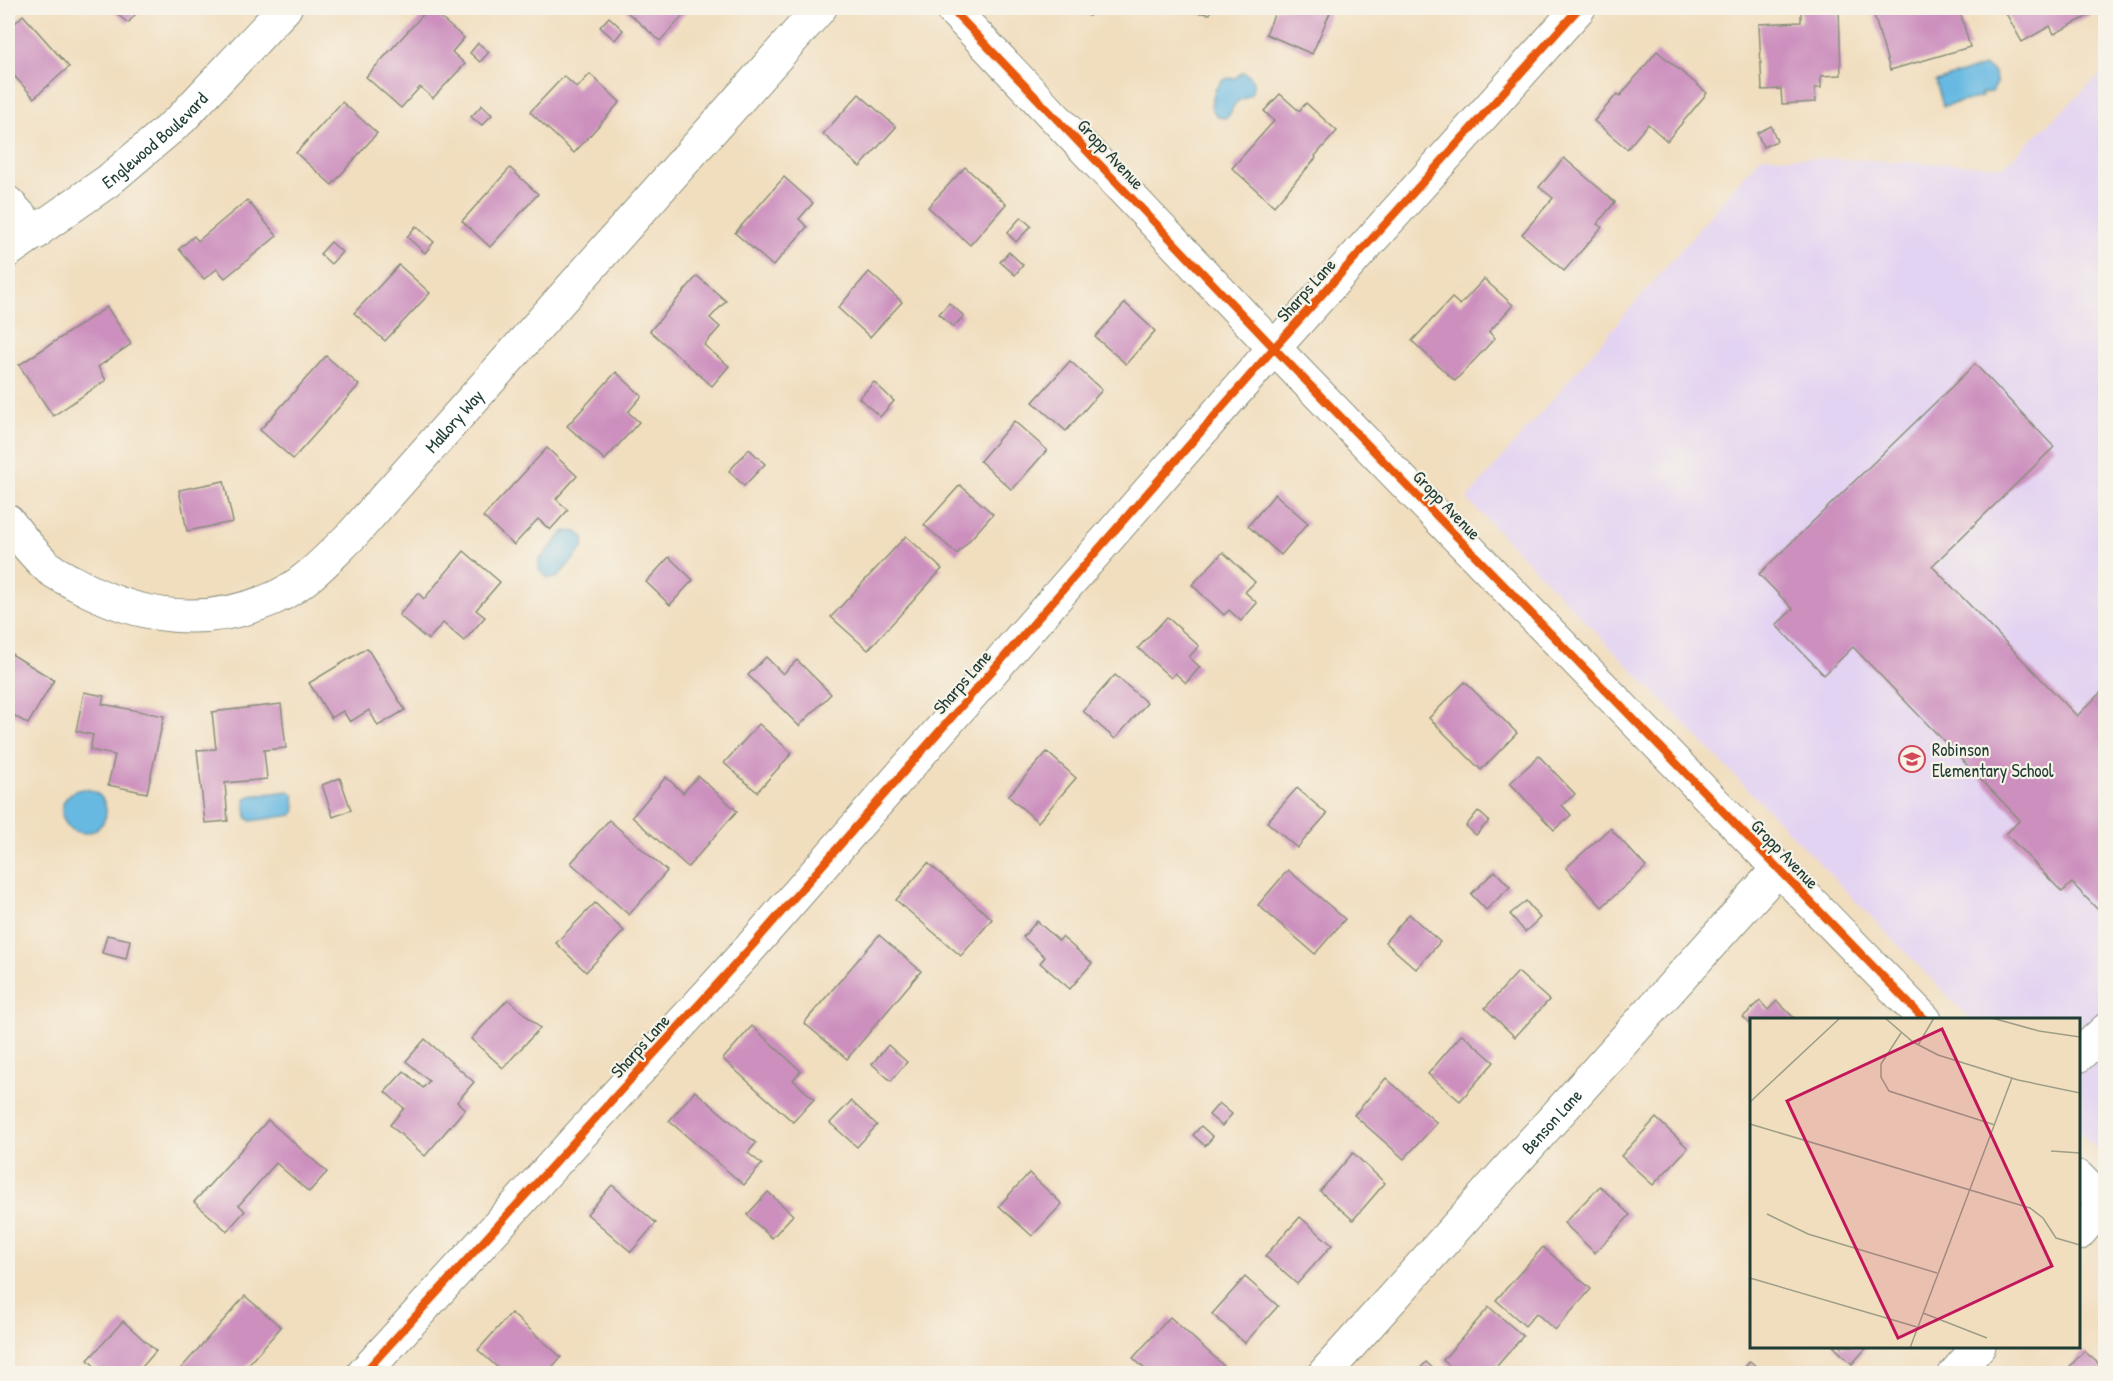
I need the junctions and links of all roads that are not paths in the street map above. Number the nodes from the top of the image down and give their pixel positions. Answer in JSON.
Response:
{"nodes":[{"id":1,"x":285,"y":8,"type":"edge"},
{"id":2,"x":820,"y":8,"type":"edge"},
{"id":3,"x":951,"y":8,"type":"edge"},
{"id":4,"x":1579,"y":8,"type":"edge"},
{"id":5,"x":8,"y":203,"type":"edge"},
{"id":6,"x":36,"y":233,"type":"junction"},
{"id":7,"x":8,"y":251,"type":"edge"},
{"id":8,"x":1274,"y":348,"type":"junction"},
{"id":9,"x":8,"y":521,"type":"edge"},
{"id":10,"x":1778,"y":869,"type":"junction"},
{"id":11,"x":1923,"y":1018,"type":"edge"},
{"id":12,"x":2106,"y":1030,"type":"edge"},
{"id":13,"x":2080,"y":1055,"type":"edge"},
{"id":14,"x":2080,"y":1179,"type":"edge"},
{"id":15,"x":2105,"y":1205,"type":"edge"},
{"id":16,"x":2080,"y":1233,"type":"edge"},
{"id":17,"x":1978,"y":1348,"type":"edge"},
{"id":18,"x":363,"y":1374,"type":"edge"},
{"id":19,"x":1324,"y":1374,"type":"edge"},
{"id":20,"x":1955,"y":1374,"type":"edge"}],
"edges":[{"from":1,"to":6,"type":"street","name":"Englewood Boulevard"},
{"from":2,"to":9,"type":"street","name":"Mallory Way"},
{"from":3,"to":8,"type":"street","name":"Gropp Avenue"},
{"from":4,"to":8,"type":"street","name":"Sharps Lane"},
{"from":5,"to":6,"type":"street"},
{"from":6,"to":7,"type":"street","name":"Englewood Boulevard"},
{"from":8,"to":10,"type":"street","name":"Gropp Avenue"},
{"from":8,"to":18,"type":"street","name":"Sharps Lane"},
{"from":10,"to":11,"type":"street","name":"Gropp Avenue"},
{"from":10,"to":19,"type":"street","name":"Benson Lane"},
{"from":12,"to":13,"type":"street"},
{"from":14,"to":15,"type":"street"},
{"from":15,"to":16,"type":"street"},
{"from":17,"to":20,"type":"street"}]}
